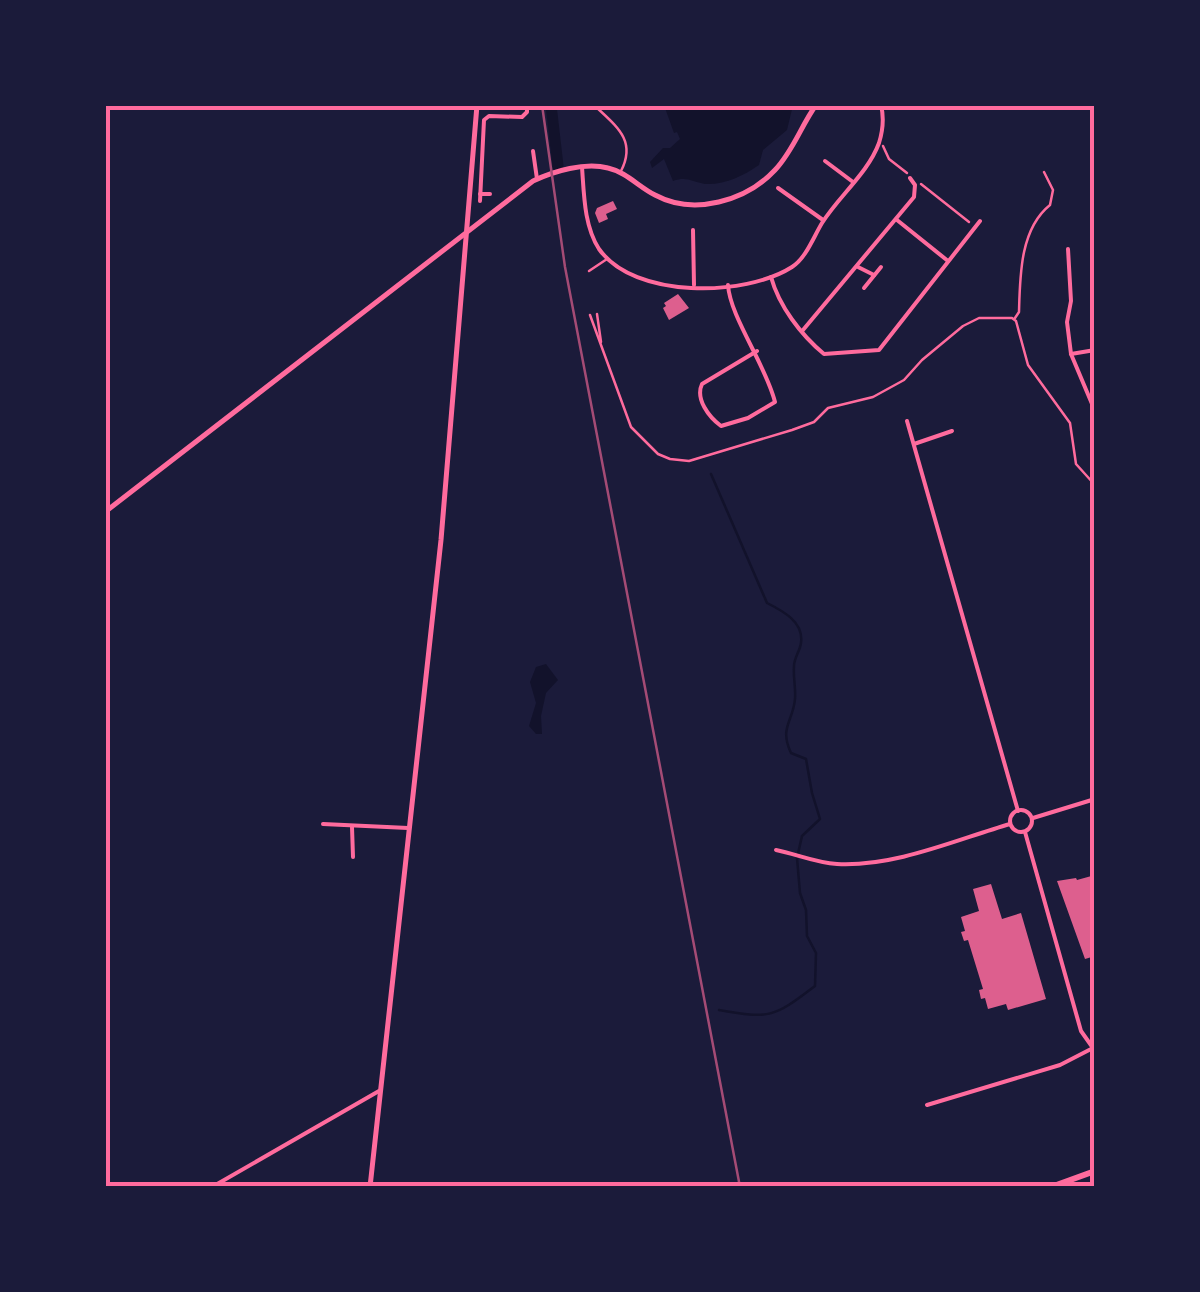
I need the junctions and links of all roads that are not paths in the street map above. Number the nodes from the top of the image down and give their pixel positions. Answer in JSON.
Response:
{"nodes":[{"id":1,"x":476,"y":105,"type":"edge"},
{"id":2,"x":526,"y":105,"type":"edge"},
{"id":3,"x":594,"y":105,"type":"edge"},
{"id":4,"x":816,"y":105,"type":"edge"},
{"id":5,"x":881,"y":105,"type":"edge"},
{"id":6,"x":533,"y":151,"type":"dead end"},
{"id":7,"x":825,"y":161,"type":"dead end"},
{"id":8,"x":582,"y":168,"type":"junction"},
{"id":9,"x":620,"y":173,"type":"junction"},
{"id":10,"x":539,"y":178,"type":"junction"},
{"id":11,"x":910,"y":178,"type":"dead end"},
{"id":12,"x":853,"y":182,"type":"junction"},
{"id":13,"x":778,"y":188,"type":"dead end"},
{"id":14,"x":490,"y":194,"type":"dead end"},
{"id":15,"x":824,"y":220,"type":"junction"},
{"id":16,"x":897,"y":220,"type":"junction"},
{"id":17,"x":980,"y":220,"type":"dead end"},
{"id":18,"x":693,"y":230,"type":"dead end"},
{"id":19,"x":466,"y":234,"type":"junction"},
{"id":20,"x":1068,"y":249,"type":"dead end"},
{"id":21,"x":608,"y":259,"type":"junction"},
{"id":22,"x":950,"y":262,"type":"junction"},
{"id":23,"x":858,"y":266,"type":"junction"},
{"id":24,"x":880,"y":268,"type":"dead end"},
{"id":25,"x":590,"y":271,"type":"dead end"},
{"id":26,"x":874,"y":275,"type":"junction"},
{"id":27,"x":771,"y":276,"type":"junction"},
{"id":28,"x":728,"y":285,"type":"junction"},
{"id":29,"x":694,"y":287,"type":"junction"},
{"id":30,"x":864,"y":288,"type":"dead end"},
{"id":31,"x":804,"y":330,"type":"junction"},
{"id":32,"x":1095,"y":350,"type":"edge"},
{"id":33,"x":757,"y":351,"type":"junction"},
{"id":34,"x":1071,"y":354,"type":"junction"},
{"id":35,"x":1095,"y":411,"type":"edge"},
{"id":36,"x":908,"y":420,"type":"dead end"},
{"id":37,"x":952,"y":430,"type":"dead end"},
{"id":38,"x":914,"y":444,"type":"junction"},
{"id":39,"x":105,"y":512,"type":"edge"},
{"id":40,"x":1095,"y":799,"type":"edge"},
{"id":41,"x":1018,"y":811,"type":"junction"},
{"id":42,"x":1031,"y":818,"type":"junction"},
{"id":43,"x":323,"y":824,"type":"dead end"},
{"id":44,"x":1010,"y":824,"type":"junction"},
{"id":45,"x":352,"y":826,"type":"junction"},
{"id":46,"x":408,"y":828,"type":"junction"},
{"id":47,"x":1024,"y":832,"type":"junction"},
{"id":48,"x":776,"y":850,"type":"dead end"},
{"id":49,"x":353,"y":858,"type":"dead end"},
{"id":50,"x":379,"y":1091,"type":"junction"},
{"id":51,"x":927,"y":1104,"type":"dead end"},
{"id":52,"x":1095,"y":1172,"type":"edge"},
{"id":53,"x":212,"y":1187,"type":"edge"},
{"id":54,"x":370,"y":1187,"type":"edge"},
{"id":55,"x":1051,"y":1187,"type":"edge"}],
"edges":[{"from":1,"to":19,"type":"main road"},
{"from":2,"to":14,"type":"street"},
{"from":3,"to":9,"type":"lane"},
{"from":4,"to":9,"type":"main road"},
{"from":5,"to":12,"type":"street"},
{"from":6,"to":10,"type":"street"},
{"from":7,"to":12,"type":"street"},
{"from":8,"to":9,"type":"main road"},
{"from":8,"to":10,"type":"main road"},
{"from":8,"to":21,"type":"street"},
{"from":10,"to":19,"type":"main road"},
{"from":11,"to":16,"type":"street"},
{"from":12,"to":15,"type":"street"},
{"from":13,"to":15,"type":"street"},
{"from":15,"to":27,"type":"street"},
{"from":16,"to":22,"type":"street"},
{"from":16,"to":23,"type":"street"},
{"from":17,"to":22,"type":"street"},
{"from":18,"to":29,"type":"street"},
{"from":19,"to":39,"type":"main road"},
{"from":19,"to":46,"type":"main road"},
{"from":20,"to":34,"type":"street"},
{"from":21,"to":25,"type":"lane"},
{"from":21,"to":29,"type":"street"},
{"from":22,"to":31,"type":"street"},
{"from":23,"to":26,"type":"street"},
{"from":23,"to":31,"type":"street"},
{"from":24,"to":26,"type":"street"},
{"from":26,"to":30,"type":"street"},
{"from":27,"to":28,"type":"street"},
{"from":27,"to":31,"type":"street"},
{"from":28,"to":29,"type":"street"},
{"from":28,"to":33,"type":"street"},
{"from":32,"to":34,"type":"street"},
{"from":33,"to":33,"type":"street"},
{"from":34,"to":35,"type":"street"},
{"from":36,"to":38,"type":"street"},
{"from":37,"to":38,"type":"street"},
{"from":38,"to":41,"type":"street"},
{"from":40,"to":42,"type":"street"},
{"from":41,"to":42,"type":"street"},
{"from":41,"to":44,"type":"street"},
{"from":42,"to":47,"type":"street"},
{"from":43,"to":45,"type":"street"},
{"from":44,"to":47,"type":"street"},
{"from":44,"to":48,"type":"street"},
{"from":45,"to":46,"type":"street"},
{"from":45,"to":49,"type":"street"},
{"from":46,"to":50,"type":"main road"},
{"from":47,"to":51,"type":"street"},
{"from":50,"to":53,"type":"street"},
{"from":50,"to":54,"type":"main road"},
{"from":52,"to":55,"type":"highway"}]}
